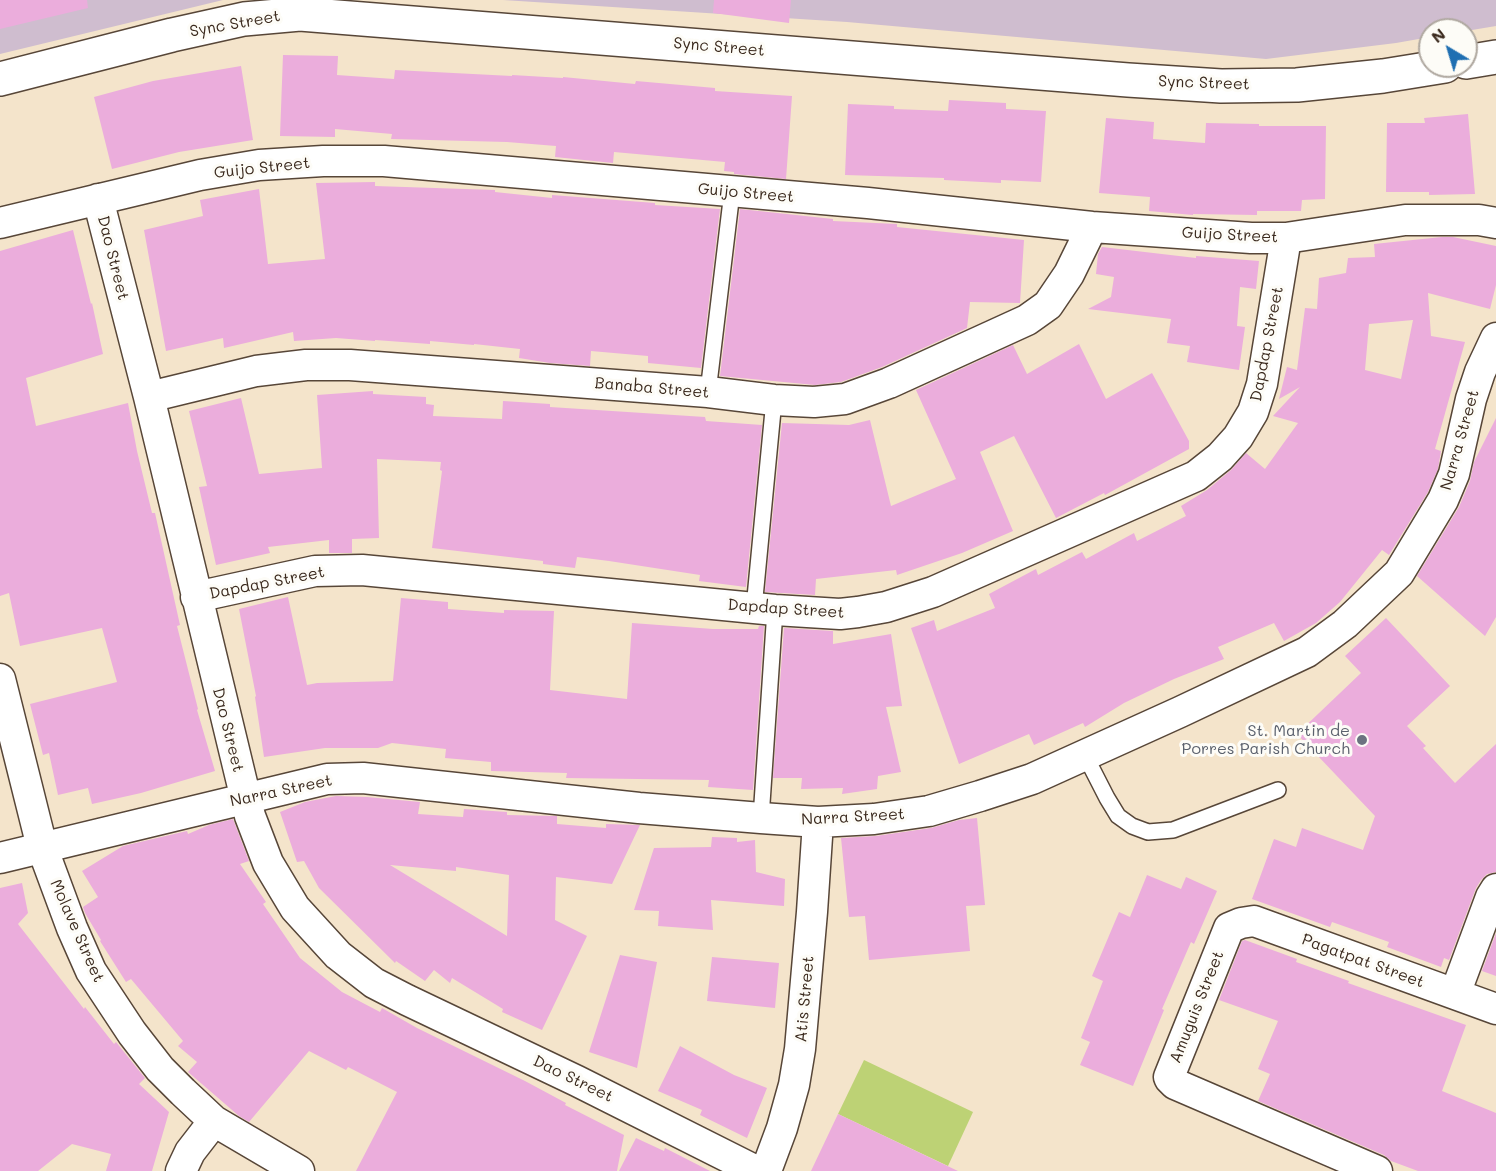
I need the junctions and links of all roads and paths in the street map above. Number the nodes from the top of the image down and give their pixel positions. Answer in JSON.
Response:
{"nodes":[{"id":1,"x":1496,"y":57,"type":"edge"},
{"id":2,"x":1478,"y":60,"type":"edge"},
{"id":3,"x":1418,"y":70,"type":"edge"},
{"id":4,"x":0,"y":79,"type":"edge"},
{"id":5,"x":732,"y":192,"type":"junction"},
{"id":6,"x":98,"y":199,"type":"junction"},
{"id":7,"x":0,"y":223,"type":"edge"},
{"id":8,"x":1496,"y":223,"type":"edge"},
{"id":9,"x":1092,"y":227,"type":"junction"},
{"id":10,"x":1286,"y":238,"type":"junction"},
{"id":11,"x":1496,"y":338,"type":"edge"},
{"id":12,"x":708,"y":392,"type":"junction"},
{"id":13,"x":149,"y":397,"type":"junction"},
{"id":14,"x":774,"y":400,"type":"junction"},
{"id":15,"x":196,"y":597,"type":"junction"},
{"id":16,"x":765,"y":609,"type":"junction"},
{"id":17,"x":0,"y":679,"type":"edge"},
{"id":18,"x":1085,"y":755,"type":"junction"},
{"id":19,"x":1278,"y":790,"type":"dead end"},
{"id":20,"x":245,"y":798,"type":"junction"},
{"id":21,"x":761,"y":819,"type":"junction"},
{"id":22,"x":818,"y":822,"type":"junction"},
{"id":23,"x":42,"y":847,"type":"junction"},
{"id":24,"x":0,"y":858,"type":"edge"},
{"id":25,"x":1496,"y":889,"type":"edge"},
{"id":26,"x":1229,"y":928,"type":"joint"},
{"id":27,"x":1455,"y":994,"type":"junction"},
{"id":28,"x":1496,"y":1009,"type":"edge"},
{"id":29,"x":214,"y":1121,"type":"junction"},
{"id":30,"x":182,"y":1171,"type":"edge"},
{"id":31,"x":299,"y":1171,"type":"edge"},
{"id":32,"x":756,"y":1171,"type":"edge"},
{"id":33,"x":766,"y":1171,"type":"edge"},
{"id":34,"x":1377,"y":1171,"type":"edge"}],
"edges":[{"from":1,"to":2,"type":"main road"},
{"from":3,"to":4,"type":"main road","name":"Sync Street"},
{"from":5,"to":6,"type":"street","name":"Guijo Street"},
{"from":5,"to":9,"type":"street","name":"Guijo Street"},
{"from":5,"to":12,"type":"lane"},
{"from":6,"to":7,"type":"street","name":"Guijo Street"},
{"from":6,"to":13,"type":"street","name":"Dao Street"},
{"from":8,"to":10,"type":"street","name":"Guijo Street"},
{"from":9,"to":10,"type":"street","name":"Guijo Street"},
{"from":9,"to":14,"type":"street","name":"Banaba Street"},
{"from":10,"to":16,"type":"street","name":"Dapdap Street"},
{"from":11,"to":18,"type":"street","name":"Narra Street"},
{"from":12,"to":13,"type":"street","name":"Banaba Street"},
{"from":12,"to":14,"type":"street","name":"Banaba Street"},
{"from":13,"to":15,"type":"street","name":"Dao Street"},
{"from":14,"to":16,"type":"lane"},
{"from":15,"to":16,"type":"street","name":"Dapdap Street"},
{"from":15,"to":20,"type":"street","name":"Dao Street"},
{"from":16,"to":21,"type":"lane"},
{"from":17,"to":23,"type":"street","name":"Molave Street"},
{"from":18,"to":19,"type":"lane"},
{"from":18,"to":22,"type":"street","name":"Narra Street"},
{"from":20,"to":21,"type":"street","name":"Narra Street"},
{"from":20,"to":23,"type":"street","name":"Narra Street"},
{"from":20,"to":32,"type":"street","name":"Dao Street"},
{"from":21,"to":22,"type":"street","name":"Narra Street"},
{"from":22,"to":33,"type":"street","name":"Atis Street"},
{"from":23,"to":24,"type":"street","name":"Narra Street"},
{"from":23,"to":29,"type":"street","name":"Molave Street"},
{"from":25,"to":27,"type":"street"},
{"from":26,"to":27,"type":"street","name":"Pagatpat Street"},
{"from":26,"to":34,"type":"street","name":"Amuguis Street"},
{"from":27,"to":28,"type":"street","name":"Pagatpat Street"},
{"from":29,"to":30,"type":"street"},
{"from":29,"to":31,"type":"street","name":"Molave Street"}]}
